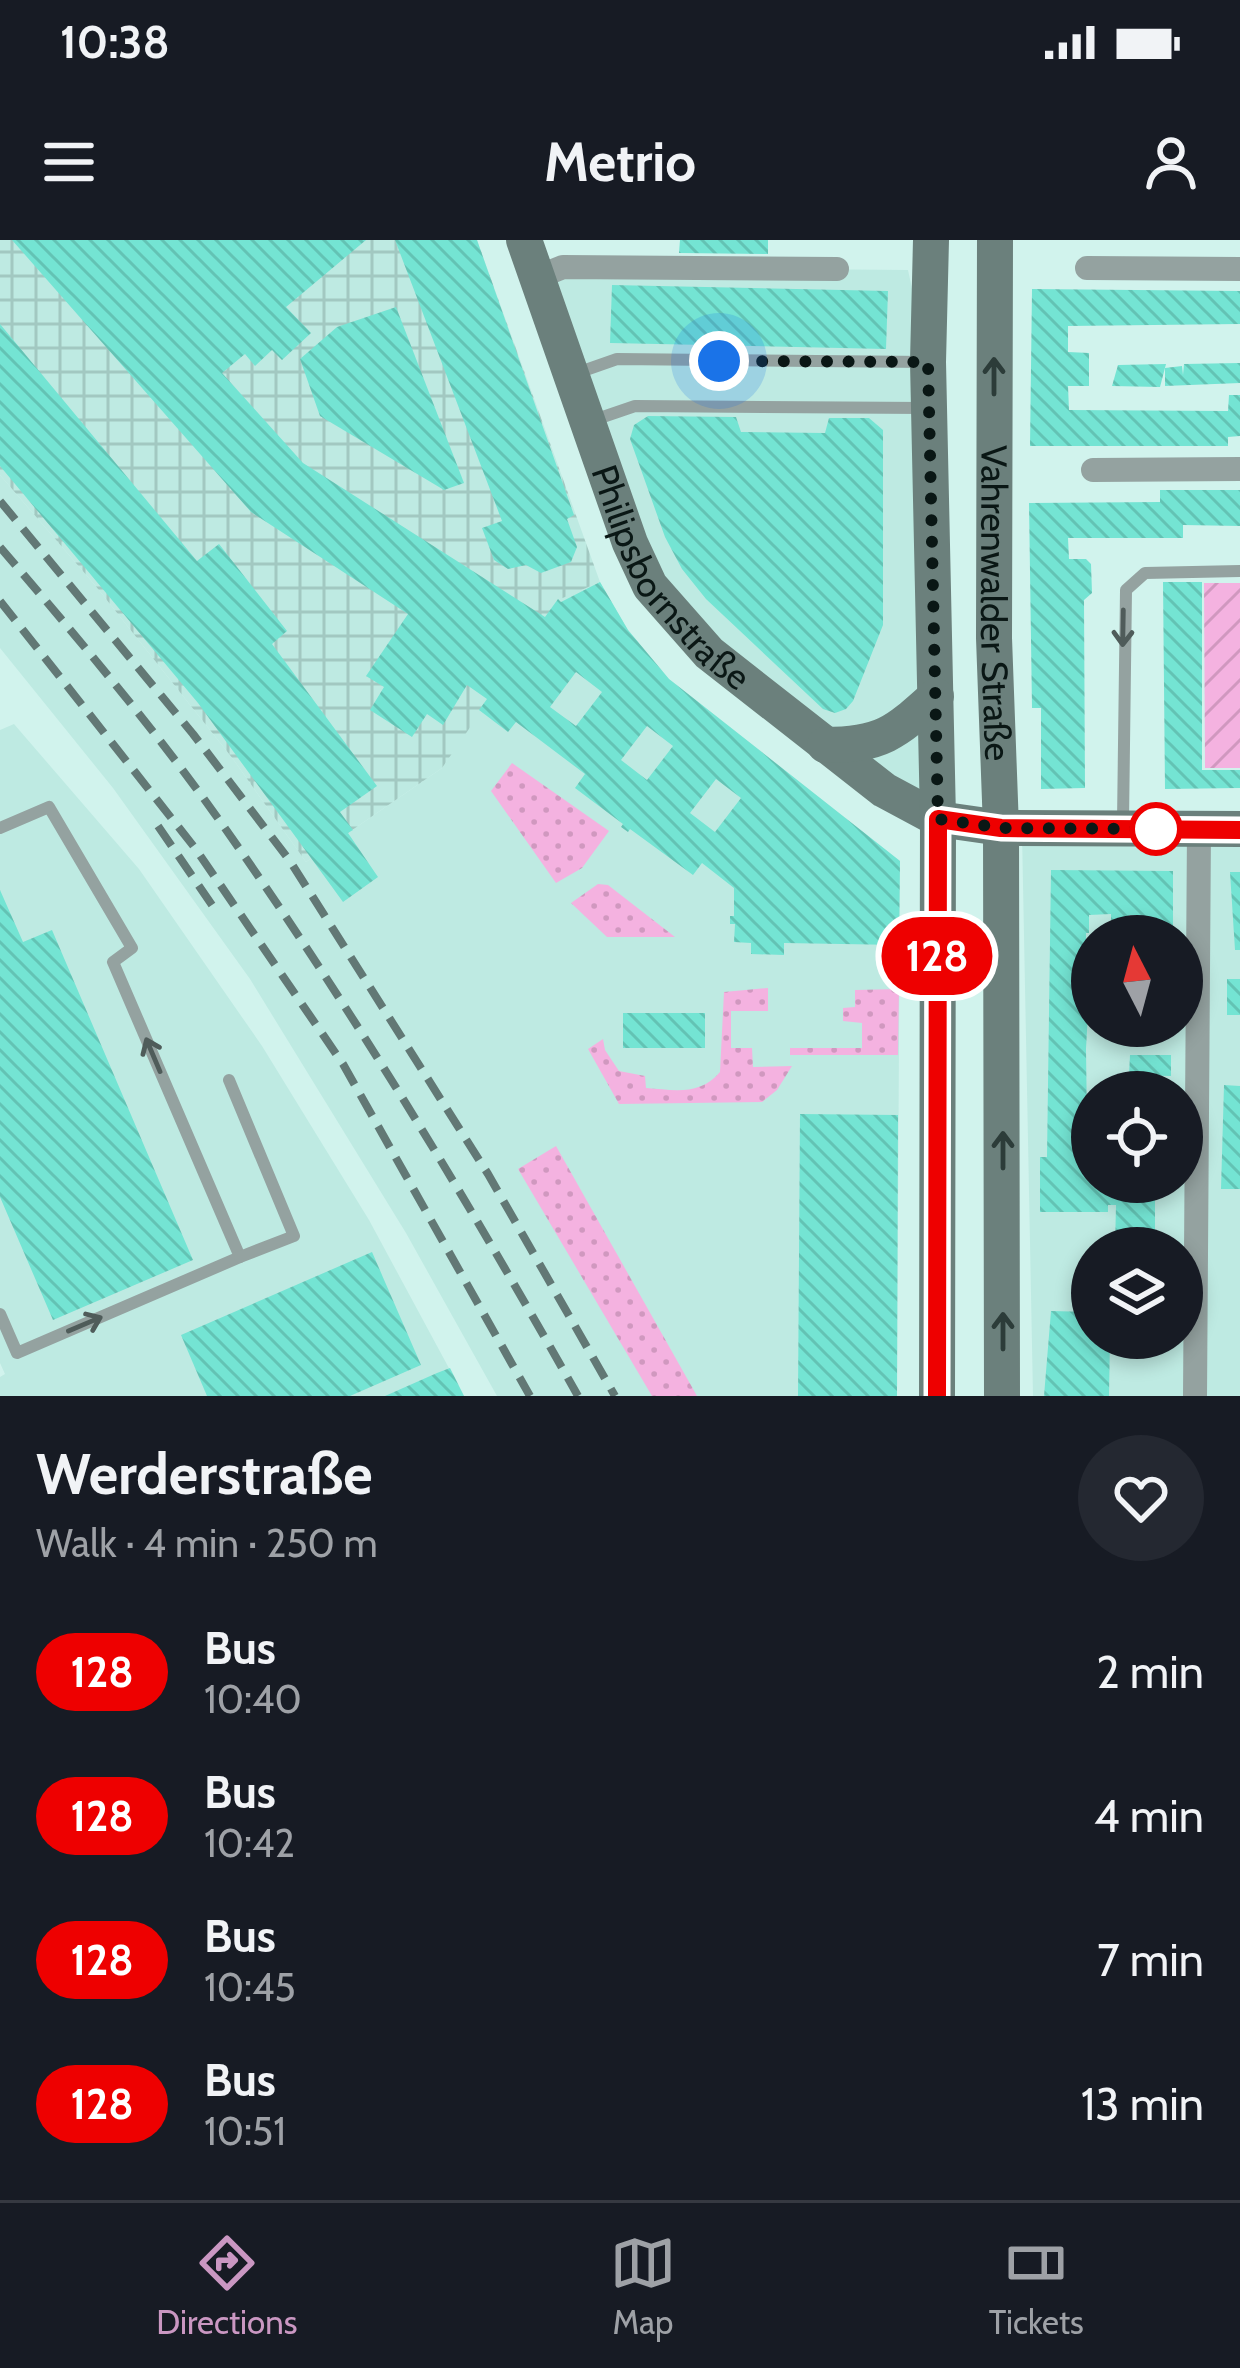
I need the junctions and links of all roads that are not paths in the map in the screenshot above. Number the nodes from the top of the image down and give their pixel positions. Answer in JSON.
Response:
{"nodes":[{"id":1,"x":524,"y":240,"type":"edge"},
{"id":2,"x":931,"y":240,"type":"edge"},
{"id":3,"x":995,"y":240,"type":"edge"},
{"id":4,"x":1087,"y":268,"type":"dead end"},
{"id":5,"x":837,"y":269,"type":"dead end"},
{"id":6,"x":1240,"y":269,"type":"edge"},
{"id":7,"x":538,"y":277,"type":"junction"},
{"id":8,"x":928,"y":362,"type":"junction"},
{"id":9,"x":571,"y":376,"type":"junction"},
{"id":10,"x":929,"y":408,"type":"junction"},
{"id":11,"x":587,"y":422,"type":"junction"},
{"id":12,"x":1240,"y":469,"type":"edge"},
{"id":13,"x":1094,"y":470,"type":"dead end"},
{"id":14,"x":1240,"y":571,"type":"edge"},
{"id":15,"x":936,"y":695,"type":"junction"},
{"id":16,"x":825,"y":745,"type":"junction"},
{"id":17,"x":938,"y":819,"type":"junction"},
{"id":18,"x":0,"y":828,"type":"edge"},
{"id":19,"x":1001,"y":828,"type":"junction"},
{"id":20,"x":1123,"y":829,"type":"junction"},
{"id":21,"x":1199,"y":829,"type":"junction"},
{"id":22,"x":1240,"y":830,"type":"edge"},
{"id":23,"x":229,"y":1080,"type":"dead end"},
{"id":24,"x":240,"y":1258,"type":"junction"},
{"id":25,"x":0,"y":1314,"type":"edge"},
{"id":26,"x":937,"y":1396,"type":"edge"},
{"id":27,"x":1002,"y":1396,"type":"edge"},
{"id":28,"x":1196,"y":1396,"type":"edge"}],
"edges":[{"from":1,"to":7,"type":"main road","name":"Philipsbornstraße"},
{"from":2,"to":8,"type":"main road","name":"Vahrenwalder Straße"},
{"from":19,"to":3,"type":"main road","name":"Vahrenwalder Straße","one_way":true},
{"from":4,"to":6,"type":"street"},
{"from":5,"to":7,"type":"street"},
{"from":7,"to":9,"type":"main road","name":"Philipsbornstraße"},
{"from":8,"to":9,"type":"lane"},
{"from":8,"to":10,"type":"main road","name":"Vahrenwalder Straße"},
{"from":9,"to":11,"type":"main road","name":"Philipsbornstraße"},
{"from":10,"to":11,"type":"lane"},
{"from":10,"to":15,"type":"main road","name":"Vahrenwalder Straße"},
{"from":11,"to":16,"type":"main road","name":"Philipsbornstraße"},
{"from":12,"to":13,"type":"street"},
{"from":14,"to":20,"type":"lane","one_way":true},
{"from":15,"to":16,"type":"main road"},
{"from":15,"to":17,"type":"main road","name":"Vahrenwalder Straße"},
{"from":16,"to":17,"type":"main road","name":"Philipsbornstraße"},
{"from":17,"to":19,"type":"main road"},
{"from":17,"to":26,"type":"main road","name":"Vahrenwalder Straße"},
{"from":24,"to":18,"type":"lane","one_way":true},
{"from":19,"to":20,"type":"main road"},
{"from":27,"to":19,"type":"main road","name":"Vahrenwalder Straße","one_way":true},
{"from":20,"to":21,"type":"main road"},
{"from":21,"to":22,"type":"main road"},
{"from":21,"to":28,"type":"street"},
{"from":23,"to":24,"type":"lane"},
{"from":25,"to":24,"type":"lane","one_way":true}]}
